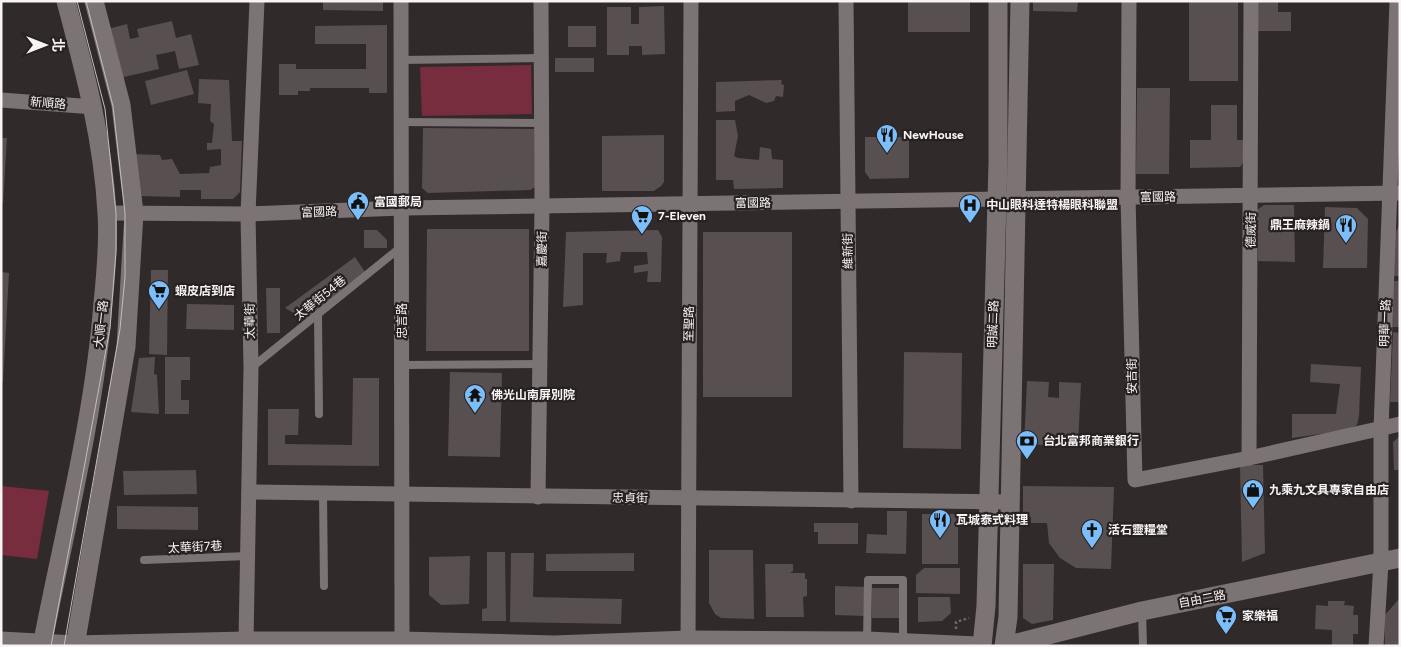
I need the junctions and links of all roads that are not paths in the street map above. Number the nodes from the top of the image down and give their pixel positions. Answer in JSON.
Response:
{"nodes":[{"id":1,"x":66,"y":1,"type":"edge"},
{"id":2,"x":94,"y":1,"type":"edge"},
{"id":3,"x":257,"y":1,"type":"edge"},
{"id":4,"x":401,"y":1,"type":"edge"},
{"id":5,"x":541,"y":1,"type":"edge"},
{"id":6,"x":691,"y":1,"type":"edge"},
{"id":7,"x":846,"y":1,"type":"edge"},
{"id":8,"x":998,"y":1,"type":"edge"},
{"id":9,"x":1020,"y":1,"type":"edge"},
{"id":10,"x":1129,"y":1,"type":"edge"},
{"id":11,"x":1251,"y":1,"type":"edge"},
{"id":12,"x":1397,"y":1,"type":"edge"},
{"id":13,"x":541,"y":58,"type":"junction"},
{"id":14,"x":401,"y":60,"type":"junction"},
{"id":15,"x":1,"y":100,"type":"edge"},
{"id":16,"x":94,"y":107,"type":"junction"},
{"id":17,"x":400,"y":122,"type":"junction"},
{"id":18,"x":541,"y":123,"type":"junction"},
{"id":19,"x":1395,"y":192,"type":"edge"},
{"id":20,"x":1252,"y":196,"type":"junction"},
{"id":21,"x":1128,"y":197,"type":"junction"},
{"id":22,"x":997,"y":199,"type":"junction"},
{"id":23,"x":1016,"y":199,"type":"junction"},
{"id":24,"x":847,"y":201,"type":"junction"},
{"id":25,"x":690,"y":204,"type":"junction"},
{"id":26,"x":542,"y":206,"type":"junction"},
{"id":27,"x":402,"y":208,"type":"junction"},
{"id":28,"x":107,"y":213,"type":"junction"},
{"id":29,"x":134,"y":213,"type":"junction"},
{"id":30,"x":248,"y":214,"type":"junction"},
{"id":31,"x":402,"y":245,"type":"junction"},
{"id":32,"x":318,"y":315,"type":"junction"},
{"id":33,"x":540,"y":364,"type":"junction"},
{"id":34,"x":402,"y":365,"type":"junction"},
{"id":35,"x":252,"y":368,"type":"junction"},
{"id":36,"x":319,"y":414,"type":"dead end"},
{"id":37,"x":1400,"y":424,"type":"edge"},
{"id":38,"x":1381,"y":429,"type":"junction"},
{"id":39,"x":1249,"y":458,"type":"junction"},
{"id":40,"x":249,"y":492,"type":"junction"},
{"id":41,"x":323,"y":493,"type":"junction"},
{"id":42,"x":402,"y":494,"type":"junction"},
{"id":43,"x":538,"y":496,"type":"junction"},
{"id":44,"x":687,"y":498,"type":"junction"},
{"id":45,"x":851,"y":501,"type":"junction"},
{"id":46,"x":988,"y":502,"type":"junction"},
{"id":47,"x":1010,"y":502,"type":"junction"},
{"id":48,"x":248,"y":556,"type":"junction"},
{"id":49,"x":1400,"y":558,"type":"edge"},
{"id":50,"x":144,"y":560,"type":"dead end"},
{"id":51,"x":1381,"y":562,"type":"junction"},
{"id":52,"x":324,"y":586,"type":"dead end"},
{"id":53,"x":1142,"y":611,"type":"junction"},
{"id":54,"x":1,"y":641,"type":"edge"},
{"id":55,"x":246,"y":641,"type":"junction"},
{"id":56,"x":402,"y":641,"type":"junction"},
{"id":57,"x":867,"y":641,"type":"junction"},
{"id":58,"x":903,"y":642,"type":"junction"},
{"id":59,"x":688,"y":643,"type":"edge"},
{"id":60,"x":42,"y":645,"type":"edge"},
{"id":61,"x":75,"y":645,"type":"edge"},
{"id":62,"x":554,"y":645,"type":"edge"},
{"id":63,"x":977,"y":646,"type":"edge"},
{"id":64,"x":982,"y":646,"type":"edge"},
{"id":65,"x":1005,"y":646,"type":"edge"},
{"id":66,"x":1143,"y":646,"type":"edge"},
{"id":67,"x":1376,"y":646,"type":"edge"}],
"edges":[{"from":1,"to":16,"type":"street","name":"大順一路"},
{"from":2,"to":29,"type":"street","name":"大順一路"},
{"from":3,"to":30,"type":"street","name":"太華街"},
{"from":4,"to":14,"type":"street","name":"忠言路"},
{"from":5,"to":13,"type":"street","name":"嘉慶街"},
{"from":6,"to":25,"type":"street","name":"至聖路"},
{"from":7,"to":24,"type":"street","name":"維新街"},
{"from":8,"to":22,"type":"street","name":"明誠二路"},
{"from":9,"to":23,"type":"street","name":"明誠二路"},
{"from":10,"to":21,"type":"street","name":"安吉街"},
{"from":11,"to":20,"type":"street","name":"德威街"},
{"from":12,"to":19,"type":"street","name":"明華一路"},
{"from":13,"to":14,"type":"lane"},
{"from":13,"to":18,"type":"street","name":"嘉慶街"},
{"from":14,"to":17,"type":"street","name":"忠言路"},
{"from":15,"to":16,"type":"street","name":"新順路"},
{"from":16,"to":28,"type":"street","name":"大順一路"},
{"from":17,"to":18,"type":"lane"},
{"from":17,"to":27,"type":"street","name":"忠言路"},
{"from":18,"to":26,"type":"street","name":"嘉慶街"},
{"from":19,"to":20,"type":"street","name":"富國路"},
{"from":19,"to":38,"type":"street","name":"明華一路"},
{"from":20,"to":21,"type":"street","name":"富國路"},
{"from":20,"to":39,"type":"street","name":"德威街"},
{"from":21,"to":23,"type":"street","name":"富國路"},
{"from":21,"to":39,"type":"street","name":"安吉街"},
{"from":22,"to":23,"type":"street","name":"富國路"},
{"from":22,"to":24,"type":"street","name":"富國路"},
{"from":22,"to":46,"type":"street","name":"明誠二路"},
{"from":23,"to":47,"type":"street","name":"明誠二路"},
{"from":24,"to":25,"type":"street","name":"富國路"},
{"from":24,"to":45,"type":"street","name":"維新街"},
{"from":25,"to":26,"type":"street","name":"富國路"},
{"from":25,"to":44,"type":"street","name":"至聖路"},
{"from":26,"to":27,"type":"street","name":"富國路"},
{"from":26,"to":33,"type":"street","name":"嘉慶街"},
{"from":27,"to":30,"type":"street","name":"富國路"},
{"from":27,"to":31,"type":"street","name":"忠言路"},
{"from":28,"to":29,"type":"street","name":"富國路"},
{"from":28,"to":60,"type":"street","name":"大順一路"},
{"from":29,"to":30,"type":"street","name":"富國路"},
{"from":29,"to":61,"type":"street","name":"大順一路"},
{"from":30,"to":35,"type":"street","name":"太華街"},
{"from":31,"to":32,"type":"lane","name":"太華街54巷"},
{"from":31,"to":34,"type":"street","name":"忠言路"},
{"from":32,"to":35,"type":"lane","name":"太華街54巷"},
{"from":32,"to":36,"type":"lane"},
{"from":33,"to":34,"type":"lane"},
{"from":33,"to":43,"type":"street","name":"嘉慶街"},
{"from":34,"to":42,"type":"street","name":"忠言路"},
{"from":35,"to":40,"type":"street","name":"太華街"},
{"from":37,"to":38,"type":"street","name":"安吉街"},
{"from":38,"to":39,"type":"street","name":"安吉街"},
{"from":38,"to":51,"type":"street","name":"明華一路"},
{"from":40,"to":41,"type":"street","name":"忠貞街"},
{"from":40,"to":48,"type":"street","name":"太華街"},
{"from":41,"to":42,"type":"street","name":"忠貞街"},
{"from":41,"to":52,"type":"lane"},
{"from":42,"to":43,"type":"street","name":"忠貞街"},
{"from":42,"to":56,"type":"street","name":"忠言路"},
{"from":43,"to":44,"type":"street","name":"忠貞街"},
{"from":44,"to":45,"type":"street","name":"忠貞街"},
{"from":44,"to":59,"type":"street","name":"至聖路"},
{"from":45,"to":46,"type":"street","name":"忠貞街"},
{"from":46,"to":47,"type":"street","name":"忠貞街"},
{"from":46,"to":64,"type":"street","name":"明誠二路"},
{"from":47,"to":65,"type":"street","name":"明誠二路"},
{"from":48,"to":50,"type":"lane","name":"太華街7巷"},
{"from":48,"to":55,"type":"street","name":"太華街"},
{"from":49,"to":51,"type":"street","name":"自由二路"},
{"from":51,"to":53,"type":"street","name":"自由二路"},
{"from":51,"to":67,"type":"street","name":"明華一路"},
{"from":53,"to":65,"type":"street","name":"自由二路"},
{"from":53,"to":66,"type":"lane"},
{"from":54,"to":60,"type":"street"},
{"from":55,"to":56,"type":"street"},
{"from":55,"to":61,"type":"street"},
{"from":56,"to":62,"type":"street"},
{"from":57,"to":58,"type":"street"},
{"from":57,"to":58,"type":"lane"},
{"from":57,"to":59,"type":"street"},
{"from":58,"to":63,"type":"street"},
{"from":59,"to":62,"type":"street"},
{"from":60,"to":61,"type":"street"}]}
